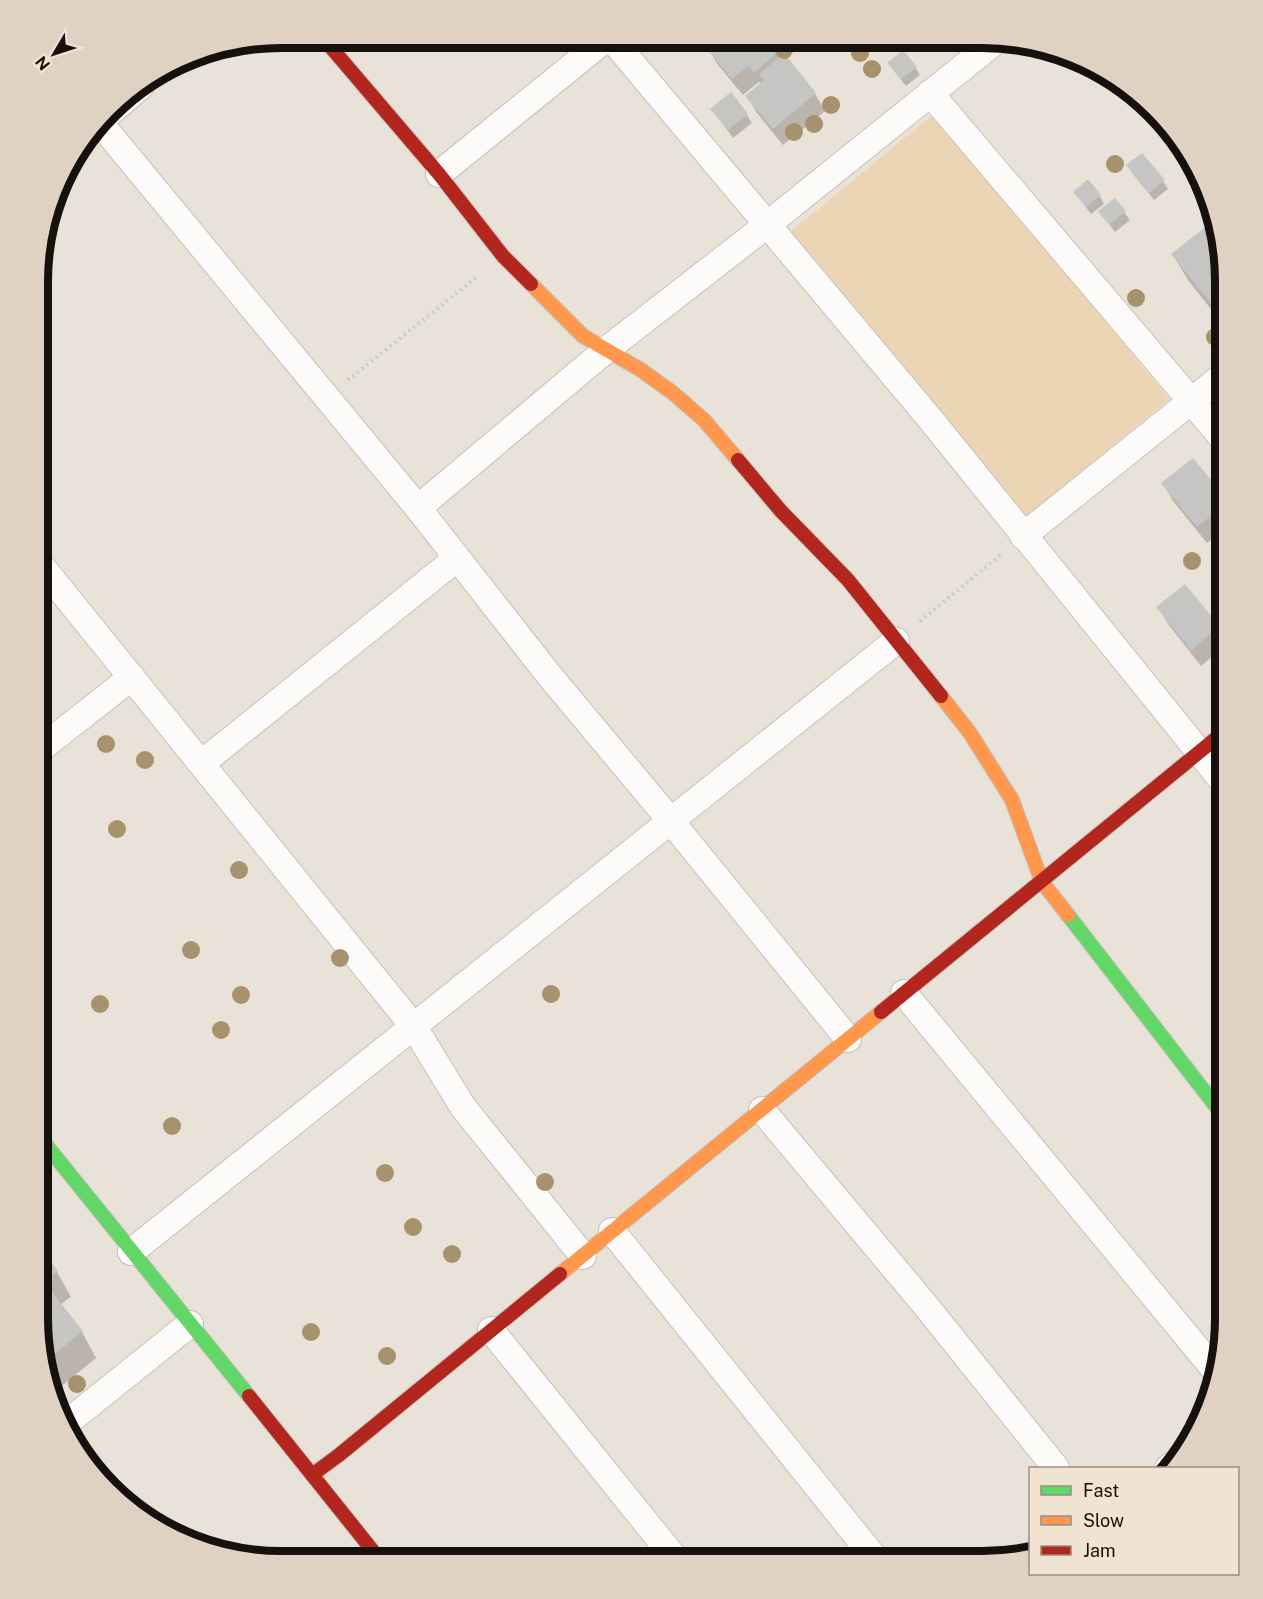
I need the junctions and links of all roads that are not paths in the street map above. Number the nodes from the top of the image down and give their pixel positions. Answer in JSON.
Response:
{"nodes":[{"id":1,"x":332,"y":48,"type":"edge"},
{"id":2,"x":596,"y":48,"type":"edge"},
{"id":3,"x":617,"y":48,"type":"edge"},
{"id":4,"x":987,"y":48,"type":"edge"},
{"id":5,"x":930,"y":93,"type":"junction"},
{"id":6,"x":105,"y":129,"type":"edge"},
{"id":7,"x":439,"y":174,"type":"junction"},
{"id":8,"x":767,"y":225,"type":"junction"},
{"id":9,"x":606,"y":350,"type":"junction"},
{"id":10,"x":1215,"y":382,"type":"edge"},
{"id":11,"x":1191,"y":401,"type":"junction"},
{"id":12,"x":1215,"y":429,"type":"edge"},
{"id":13,"x":418,"y":508,"type":"junction"},
{"id":14,"x":1023,"y":536,"type":"junction"},
{"id":15,"x":456,"y":559,"type":"junction"},
{"id":16,"x":48,"y":574,"type":"edge"},
{"id":17,"x":896,"y":641,"type":"junction"},
{"id":18,"x":132,"y":677,"type":"junction"},
{"id":19,"x":1215,"y":739,"type":"edge"},
{"id":20,"x":48,"y":743,"type":"edge"},
{"id":21,"x":1199,"y":752,"type":"junction"},
{"id":22,"x":202,"y":763,"type":"junction"},
{"id":23,"x":1215,"y":772,"type":"edge"},
{"id":24,"x":670,"y":820,"type":"junction"},
{"id":25,"x":1042,"y":882,"type":"junction"},
{"id":26,"x":904,"y":993,"type":"junction"},
{"id":27,"x":414,"y":1027,"type":"junction"},
{"id":28,"x":848,"y":1039,"type":"junction"},
{"id":29,"x":1215,"y":1105,"type":"edge"},
{"id":30,"x":762,"y":1110,"type":"junction"},
{"id":31,"x":48,"y":1147,"type":"edge"},
{"id":32,"x":612,"y":1231,"type":"junction"},
{"id":33,"x":131,"y":1251,"type":"junction"},
{"id":34,"x":583,"y":1256,"type":"junction"},
{"id":35,"x":190,"y":1324,"type":"junction"},
{"id":36,"x":491,"y":1330,"type":"junction"},
{"id":37,"x":1211,"y":1365,"type":"edge"},
{"id":38,"x":71,"y":1419,"type":"edge"},
{"id":39,"x":1055,"y":1467,"type":"edge"},
{"id":40,"x":312,"y":1474,"type":"junction"},
{"id":41,"x":373,"y":1551,"type":"edge"},
{"id":42,"x":669,"y":1551,"type":"edge"},
{"id":43,"x":869,"y":1551,"type":"edge"}],
"edges":[{"from":1,"to":7,"type":"street"},
{"from":2,"to":7,"type":"street"},
{"from":3,"to":8,"type":"street"},
{"from":4,"to":5,"type":"street"},
{"from":5,"to":8,"type":"street"},
{"from":5,"to":11,"type":"street"},
{"from":6,"to":13,"type":"street"},
{"from":7,"to":9,"type":"street"},
{"from":8,"to":9,"type":"street"},
{"from":8,"to":14,"type":"street"},
{"from":9,"to":13,"type":"street"},
{"from":9,"to":17,"type":"street"},
{"from":10,"to":11,"type":"street"},
{"from":11,"to":12,"type":"street"},
{"from":11,"to":14,"type":"street"},
{"from":13,"to":15,"type":"street"},
{"from":14,"to":21,"type":"street"},
{"from":15,"to":22,"type":"street"},
{"from":15,"to":24,"type":"street"},
{"from":16,"to":18,"type":"street"},
{"from":17,"to":24,"type":"street"},
{"from":17,"to":25,"type":"street"},
{"from":18,"to":20,"type":"street"},
{"from":18,"to":22,"type":"street"},
{"from":19,"to":21,"type":"street"},
{"from":21,"to":23,"type":"street"},
{"from":21,"to":25,"type":"street"},
{"from":22,"to":27,"type":"street"},
{"from":24,"to":27,"type":"street"},
{"from":24,"to":28,"type":"street"},
{"from":25,"to":26,"type":"street"},
{"from":25,"to":29,"type":"street"},
{"from":26,"to":28,"type":"street"},
{"from":26,"to":37,"type":"street"},
{"from":27,"to":33,"type":"street"},
{"from":27,"to":34,"type":"street"},
{"from":28,"to":30,"type":"street"},
{"from":30,"to":32,"type":"street"},
{"from":30,"to":39,"type":"street"},
{"from":31,"to":33,"type":"street"},
{"from":32,"to":34,"type":"street"},
{"from":32,"to":43,"type":"street"},
{"from":33,"to":35,"type":"street"},
{"from":34,"to":36,"type":"street"},
{"from":35,"to":38,"type":"street"},
{"from":35,"to":40,"type":"street"},
{"from":36,"to":40,"type":"street"},
{"from":36,"to":42,"type":"street"},
{"from":40,"to":41,"type":"street"}]}
